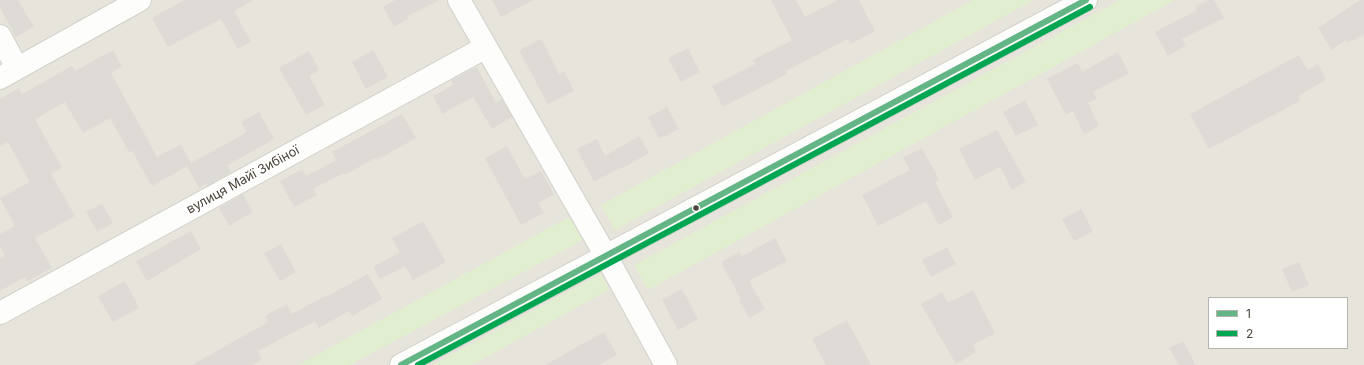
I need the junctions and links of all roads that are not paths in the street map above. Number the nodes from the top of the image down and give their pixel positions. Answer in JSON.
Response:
{"nodes":[{"id":1,"x":140,"y":0,"type":"edge"},
{"id":2,"x":459,"y":0,"type":"edge"},
{"id":3,"x":1086,"y":0,"type":"edge"},
{"id":4,"x":0,"y":36,"type":"edge"},
{"id":5,"x":486,"y":47,"type":"junction"},
{"id":6,"x":9,"y":73,"type":"edge"},
{"id":7,"x":606,"y":256,"type":"junction"},
{"id":8,"x":0,"y":313,"type":"edge"},
{"id":9,"x":401,"y":365,"type":"edge"},
{"id":10,"x":666,"y":365,"type":"edge"}],
"edges":[{"from":1,"to":6,"type":"street"},
{"from":2,"to":5,"type":"street"},
{"from":3,"to":7,"type":"street"},
{"from":4,"to":6,"type":"street"},
{"from":5,"to":7,"type":"street"},
{"from":5,"to":8,"type":"street","name":"вулиця Майї Зибіної"},
{"from":7,"to":9,"type":"street"},
{"from":7,"to":10,"type":"street"}]}
